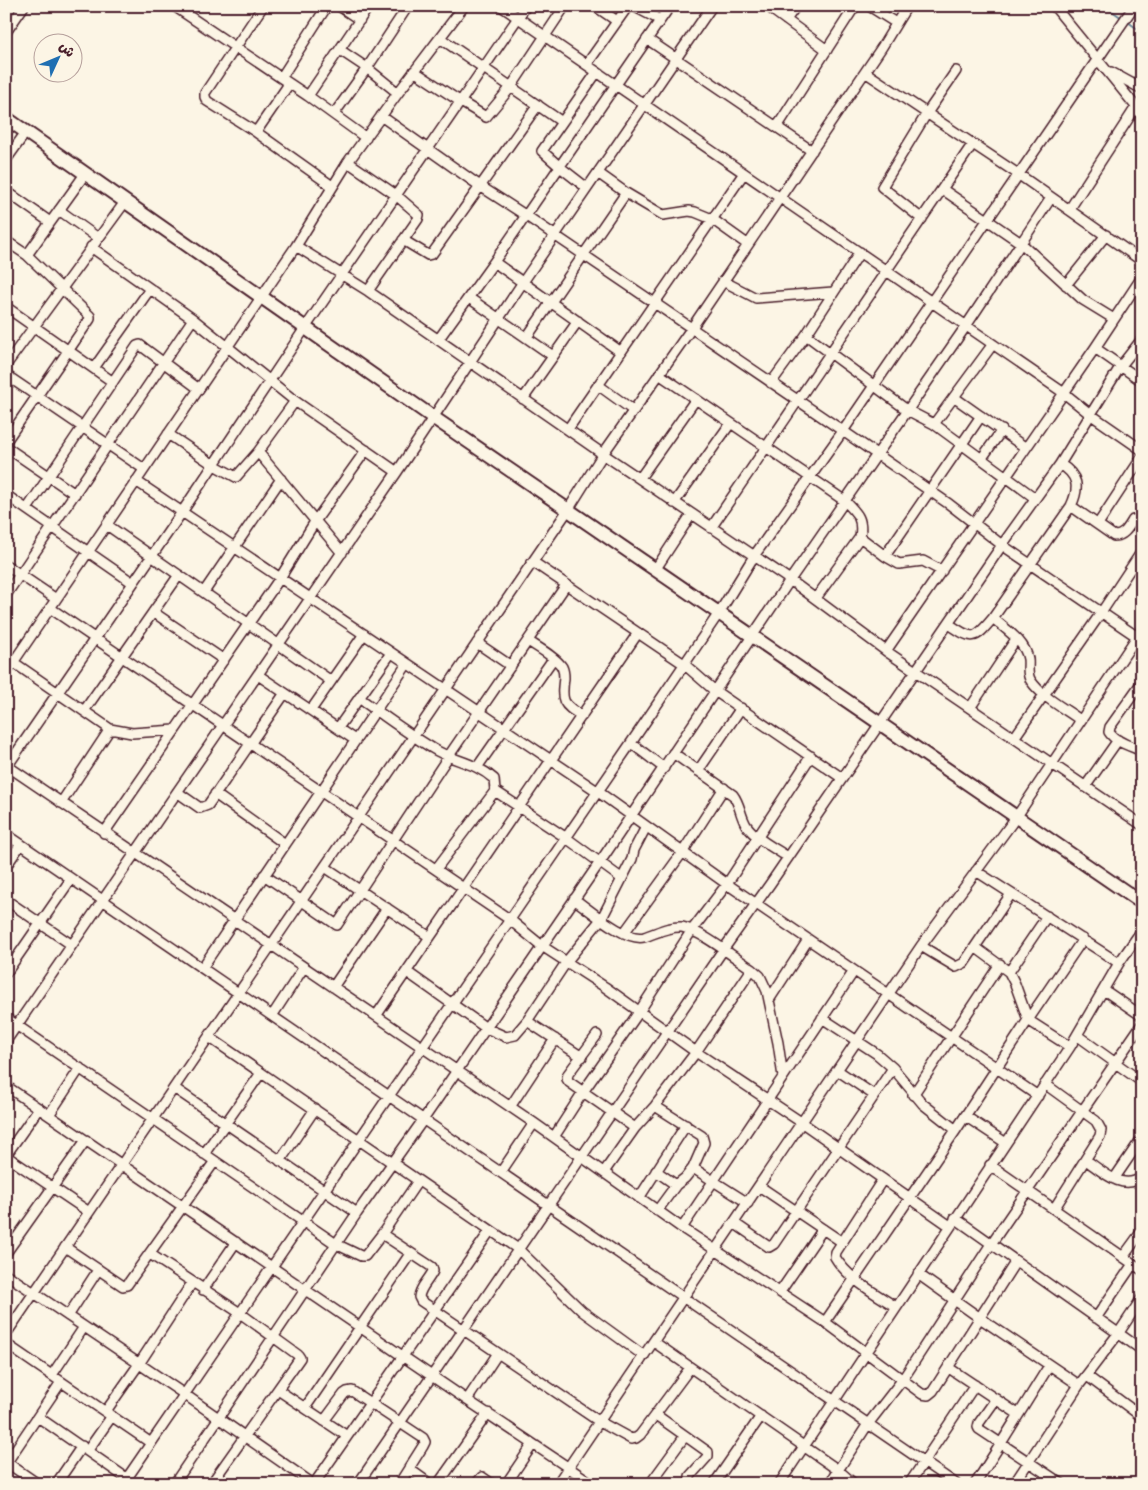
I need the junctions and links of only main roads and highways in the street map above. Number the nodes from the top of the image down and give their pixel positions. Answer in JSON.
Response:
{"nodes":[{"id":1,"x":6,"y":118,"type":"edge"},
{"id":2,"x":1142,"y":903,"type":"edge"}],
"edges":[{"from":1,"to":2,"type":"main road"}]}
